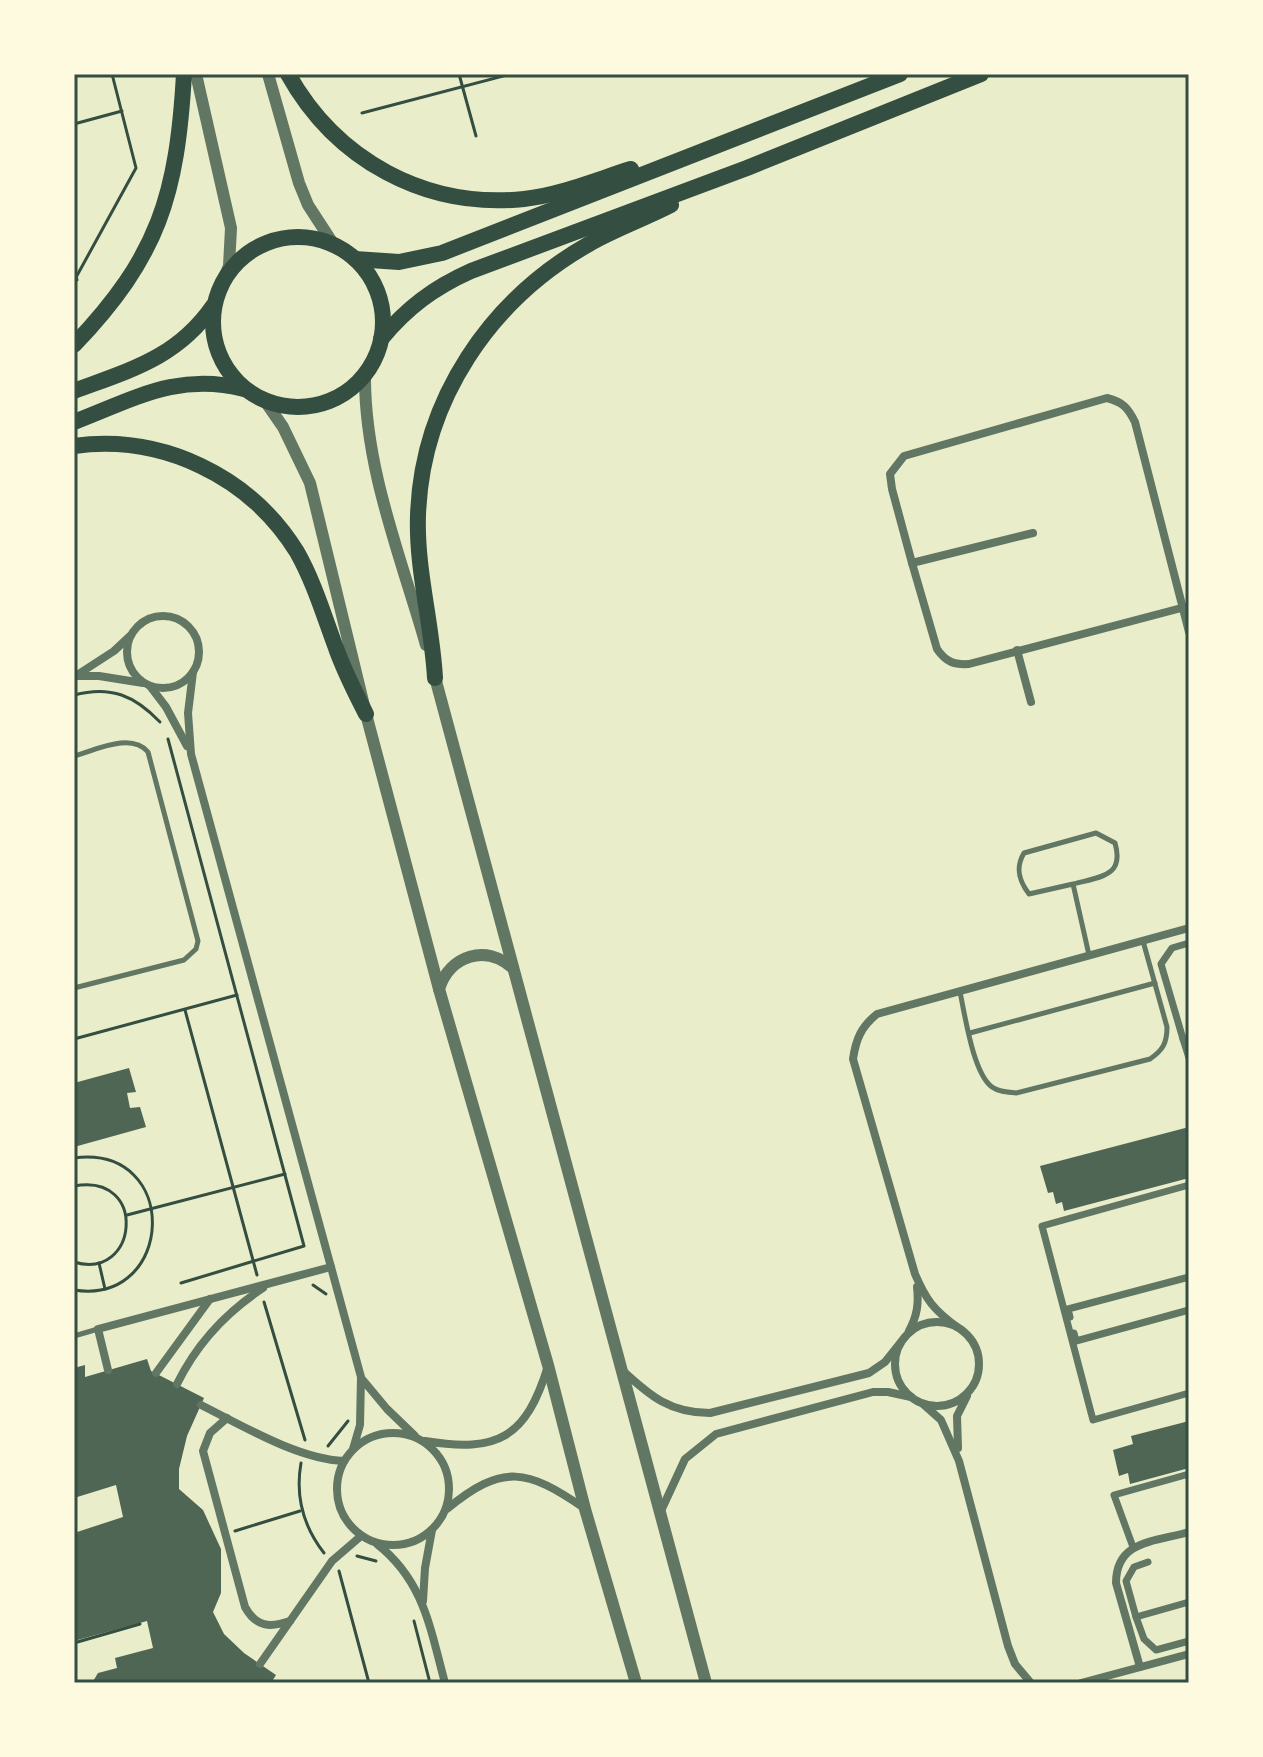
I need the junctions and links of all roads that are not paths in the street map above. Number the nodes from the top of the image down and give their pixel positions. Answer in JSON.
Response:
{"nodes":[{"id":1,"x":184,"y":74,"type":"edge"},
{"id":2,"x":196,"y":74,"type":"edge"},
{"id":3,"x":268,"y":74,"type":"edge"},
{"id":4,"x":288,"y":74,"type":"edge"},
{"id":5,"x":900,"y":74,"type":"edge"},
{"id":6,"x":981,"y":74,"type":"edge"},
{"id":7,"x":706,"y":151,"type":"junction"},
{"id":8,"x":711,"y":181,"type":"junction"},
{"id":9,"x":334,"y":245,"type":"junction"},
{"id":10,"x":355,"y":259,"type":"junction"},
{"id":11,"x":222,"y":283,"type":"junction"},
{"id":12,"x":214,"y":305,"type":"junction"},
{"id":13,"x":381,"y":339,"type":"junction"},
{"id":14,"x":74,"y":345,"type":"edge"},
{"id":15,"x":365,"y":374,"type":"junction"},
{"id":16,"x":244,"y":389,"type":"junction"},
{"id":17,"x":74,"y":391,"type":"edge"},
{"id":18,"x":265,"y":401,"type":"junction"},
{"id":19,"x":74,"y":422,"type":"edge"},
{"id":20,"x":74,"y":446,"type":"edge"},
{"id":21,"x":1033,"y":533,"type":"dead end"},
{"id":22,"x":912,"y":563,"type":"junction"},
{"id":23,"x":1186,"y":607,"type":"edge"},
{"id":24,"x":1189,"y":632,"type":"edge"},
{"id":25,"x":131,"y":635,"type":"junction"},
{"id":26,"x":1017,"y":650,"type":"junction"},
{"id":27,"x":193,"y":672,"type":"junction"},
{"id":28,"x":76,"y":676,"type":"edge"},
{"id":29,"x":435,"y":678,"type":"junction"},
{"id":30,"x":147,"y":684,"type":"junction"},
{"id":31,"x":1031,"y":702,"type":"dead end"},
{"id":32,"x":366,"y":714,"type":"junction"},
{"id":33,"x":191,"y":754,"type":"junction"},
{"id":34,"x":74,"y":756,"type":"edge"},
{"id":35,"x":1073,"y":884,"type":"junction"},
{"id":36,"x":1189,"y":928,"type":"edge"},
{"id":37,"x":1143,"y":940,"type":"junction"},
{"id":38,"x":1189,"y":943,"type":"edge"},
{"id":39,"x":1089,"y":955,"type":"junction"},
{"id":40,"x":513,"y":968,"type":"junction"},
{"id":41,"x":1155,"y":983,"type":"junction"},
{"id":42,"x":74,"y":988,"type":"edge"},
{"id":43,"x":439,"y":989,"type":"junction"},
{"id":44,"x":959,"y":991,"type":"junction"},
{"id":45,"x":970,"y":1033,"type":"junction"},
{"id":46,"x":1186,"y":1039,"type":"edge"},
{"id":47,"x":1189,"y":1058,"type":"edge"},
{"id":48,"x":1189,"y":1185,"type":"edge"},
{"id":49,"x":331,"y":1267,"type":"junction"},
{"id":50,"x":915,"y":1274,"type":"junction"},
{"id":51,"x":1189,"y":1277,"type":"edge"},
{"id":52,"x":260,"y":1288,"type":"junction"},
{"id":53,"x":211,"y":1298,"type":"junction"},
{"id":54,"x":1189,"y":1310,"type":"edge"},
{"id":55,"x":957,"y":1327,"type":"junction"},
{"id":56,"x":98,"y":1329,"type":"junction"},
{"id":57,"x":74,"y":1336,"type":"edge"},
{"id":58,"x":904,"y":1338,"type":"junction"},
{"id":59,"x":548,"y":1365,"type":"junction"},
{"id":60,"x":620,"y":1368,"type":"junction"},
{"id":61,"x":108,"y":1370,"type":"dead end"},
{"id":62,"x":156,"y":1373,"type":"dead end"},
{"id":63,"x":361,"y":1377,"type":"junction"},
{"id":64,"x":177,"y":1384,"type":"dead end"},
{"id":65,"x":972,"y":1388,"type":"junction"},
{"id":66,"x":1189,"y":1393,"type":"edge"},
{"id":67,"x":911,"y":1397,"type":"junction"},
{"id":68,"x":923,"y":1404,"type":"junction"},
{"id":69,"x":201,"y":1405,"type":"dead end"},
{"id":70,"x":227,"y":1418,"type":"junction"},
{"id":71,"x":419,"y":1438,"type":"junction"},
{"id":72,"x":353,"y":1449,"type":"junction"},
{"id":73,"x":344,"y":1461,"type":"junction"},
{"id":74,"x":959,"y":1461,"type":"junction"},
{"id":75,"x":1189,"y":1474,"type":"edge"},
{"id":76,"x":446,"y":1509,"type":"junction"},
{"id":77,"x":585,"y":1509,"type":"junction"},
{"id":78,"x":660,"y":1513,"type":"junction"},
{"id":79,"x":432,"y":1530,"type":"junction"},
{"id":80,"x":1189,"y":1532,"type":"edge"},
{"id":81,"x":361,"y":1536,"type":"junction"},
{"id":82,"x":376,"y":1543,"type":"junction"},
{"id":83,"x":1133,"y":1547,"type":"junction"},
{"id":84,"x":1148,"y":1562,"type":"dead end"},
{"id":85,"x":1189,"y":1602,"type":"edge"},
{"id":86,"x":423,"y":1606,"type":"junction"},
{"id":87,"x":1136,"y":1617,"type":"junction"},
{"id":88,"x":290,"y":1621,"type":"junction"},
{"id":89,"x":1189,"y":1641,"type":"edge"},
{"id":90,"x":1189,"y":1654,"type":"edge"},
{"id":91,"x":260,"y":1664,"type":"dead end"},
{"id":92,"x":1140,"y":1667,"type":"junction"},
{"id":93,"x":445,"y":1683,"type":"edge"},
{"id":94,"x":636,"y":1683,"type":"edge"},
{"id":95,"x":706,"y":1683,"type":"edge"},
{"id":96,"x":1031,"y":1683,"type":"edge"},
{"id":97,"x":1081,"y":1683,"type":"edge"}],
"edges":[{"from":1,"to":14,"type":"main road"},
{"from":2,"to":11,"type":"street"},
{"from":3,"to":9,"type":"street"},
{"from":4,"to":7,"type":"main road"},
{"from":5,"to":7,"type":"main road"},
{"from":6,"to":8,"type":"main road"},
{"from":7,"to":10,"type":"main road"},
{"from":8,"to":13,"type":"main road"},
{"from":8,"to":29,"type":"main road"},
{"from":9,"to":10,"type":"main road"},
{"from":9,"to":11,"type":"main road"},
{"from":10,"to":13,"type":"main road"},
{"from":11,"to":12,"type":"main road"},
{"from":12,"to":16,"type":"main road"},
{"from":12,"to":17,"type":"main road"},
{"from":13,"to":15,"type":"main road"},
{"from":15,"to":18,"type":"main road"},
{"from":15,"to":29,"type":"street"},
{"from":16,"to":18,"type":"main road"},
{"from":16,"to":19,"type":"main road"},
{"from":18,"to":32,"type":"street"},
{"from":20,"to":32,"type":"main road"},
{"from":21,"to":22,"type":"street"},
{"from":22,"to":23,"type":"street"},
{"from":22,"to":26,"type":"street"},
{"from":23,"to":24,"type":"street"},
{"from":23,"to":26,"type":"street"},
{"from":25,"to":27,"type":"street"},
{"from":25,"to":28,"type":"street"},
{"from":25,"to":30,"type":"street"},
{"from":26,"to":31,"type":"street"},
{"from":27,"to":30,"type":"street"},
{"from":27,"to":33,"type":"street"},
{"from":28,"to":30,"type":"street"},
{"from":29,"to":40,"type":"street"},
{"from":30,"to":33,"type":"street"},
{"from":32,"to":43,"type":"street"},
{"from":33,"to":49,"type":"street"},
{"from":34,"to":42,"type":"lane"},
{"from":35,"to":35,"type":"lane"},
{"from":35,"to":39,"type":"lane"},
{"from":36,"to":37,"type":"street"},
{"from":37,"to":39,"type":"street"},
{"from":37,"to":41,"type":"lane"},
{"from":38,"to":46,"type":"street"},
{"from":39,"to":44,"type":"street"},
{"from":40,"to":43,"type":"street"},
{"from":40,"to":60,"type":"street"},
{"from":41,"to":45,"type":"lane"},
{"from":41,"to":45,"type":"lane"},
{"from":43,"to":59,"type":"street"},
{"from":44,"to":45,"type":"lane"},
{"from":44,"to":50,"type":"street"},
{"from":46,"to":47,"type":"street"},
{"from":48,"to":66,"type":"street"},
{"from":49,"to":52,"type":"street"},
{"from":49,"to":63,"type":"street"},
{"from":50,"to":55,"type":"street"},
{"from":50,"to":58,"type":"street"},
{"from":51,"to":54,"type":"street"},
{"from":52,"to":53,"type":"street"},
{"from":52,"to":64,"type":"street"},
{"from":53,"to":56,"type":"street"},
{"from":53,"to":62,"type":"street"},
{"from":55,"to":58,"type":"street"},
{"from":55,"to":65,"type":"street"},
{"from":56,"to":57,"type":"lane"},
{"from":56,"to":61,"type":"street"},
{"from":58,"to":60,"type":"street"},
{"from":58,"to":67,"type":"street"},
{"from":59,"to":71,"type":"street"},
{"from":59,"to":77,"type":"street"},
{"from":60,"to":78,"type":"street"},
{"from":63,"to":71,"type":"street"},
{"from":63,"to":72,"type":"street"},
{"from":65,"to":68,"type":"street"},
{"from":65,"to":74,"type":"street"},
{"from":67,"to":68,"type":"street"},
{"from":67,"to":78,"type":"street"},
{"from":68,"to":74,"type":"street"},
{"from":69,"to":70,"type":"street"},
{"from":70,"to":73,"type":"street"},
{"from":70,"to":88,"type":"street"},
{"from":71,"to":72,"type":"street"},
{"from":71,"to":76,"type":"street"},
{"from":72,"to":73,"type":"street"},
{"from":73,"to":81,"type":"street"},
{"from":74,"to":96,"type":"street"},
{"from":75,"to":83,"type":"street"},
{"from":76,"to":77,"type":"street"},
{"from":76,"to":79,"type":"street"},
{"from":77,"to":94,"type":"street"},
{"from":78,"to":95,"type":"street"},
{"from":79,"to":82,"type":"street"},
{"from":79,"to":86,"type":"street"},
{"from":80,"to":83,"type":"street"},
{"from":81,"to":82,"type":"street"},
{"from":81,"to":88,"type":"street"},
{"from":82,"to":86,"type":"street"},
{"from":83,"to":92,"type":"street"},
{"from":84,"to":87,"type":"street"},
{"from":85,"to":87,"type":"street"},
{"from":86,"to":93,"type":"street"},
{"from":87,"to":89,"type":"street"},
{"from":88,"to":91,"type":"street"},
{"from":90,"to":92,"type":"street"},
{"from":92,"to":97,"type":"street"}]}
